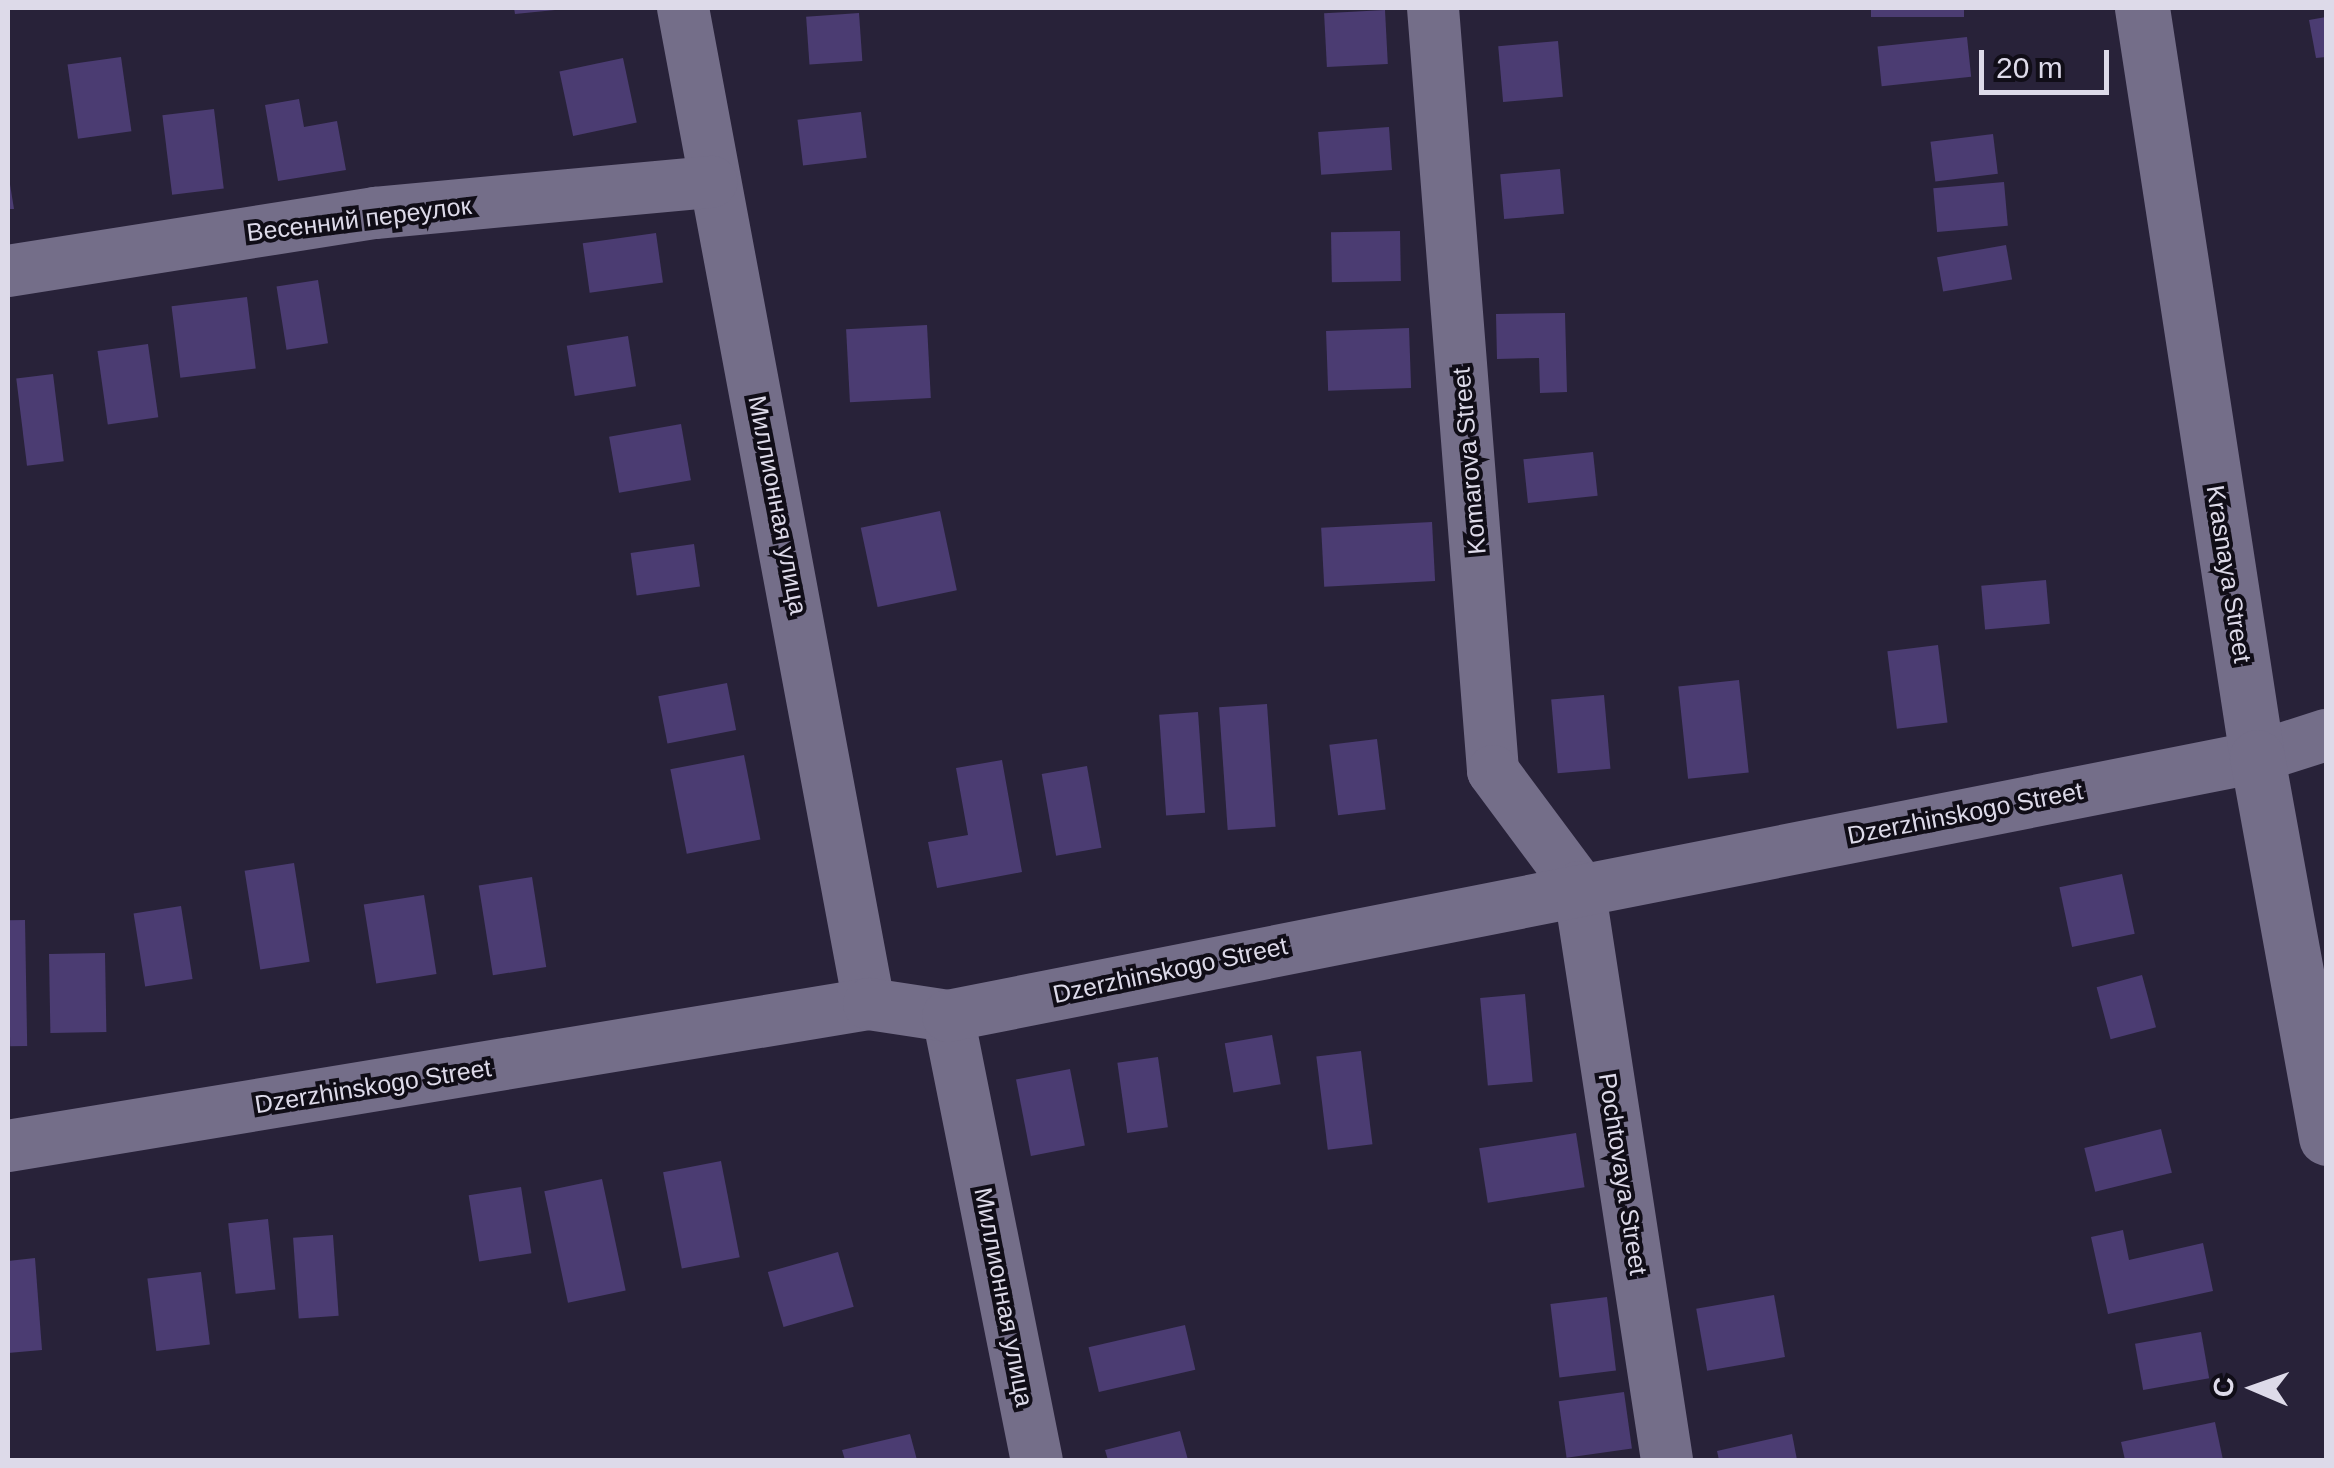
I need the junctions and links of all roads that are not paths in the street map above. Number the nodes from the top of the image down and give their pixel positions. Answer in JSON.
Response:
{"nodes":[{"id":1,"x":683,"y":8,"type":"edge"},
{"id":2,"x":1433,"y":8,"type":"edge"},
{"id":3,"x":2142,"y":8,"type":"edge"},
{"id":4,"x":712,"y":182,"type":"junction"},
{"id":5,"x":8,"y":271,"type":"edge"},
{"id":6,"x":2326,"y":735,"type":"edge"},
{"id":7,"x":2257,"y":756,"type":"junction"},
{"id":8,"x":1580,"y":887,"type":"junction"},
{"id":9,"x":870,"y":1004,"type":"junction"},
{"id":10,"x":948,"y":1016,"type":"junction"},
{"id":11,"x":2326,"y":1138,"type":"edge"},
{"id":12,"x":8,"y":1146,"type":"edge"},
{"id":13,"x":1038,"y":1460,"type":"edge"},
{"id":14,"x":1666,"y":1460,"type":"edge"}],
"edges":[{"from":1,"to":4,"type":"street","name":"Миллионная улица"},
{"from":2,"to":8,"type":"street","name":"Komarova Street"},
{"from":3,"to":7,"type":"main road","name":"Krasnaya Street"},
{"from":4,"to":5,"type":"street","name":"Весенний переулок"},
{"from":4,"to":9,"type":"street","name":"Миллионная улица"},
{"from":6,"to":7,"type":"street","name":"Dzerzhinskogo Street"},
{"from":7,"to":8,"type":"street","name":"Dzerzhinskogo Street"},
{"from":7,"to":11,"type":"main road","name":"Krasnaya Street"},
{"from":8,"to":10,"type":"street","name":"Dzerzhinskogo Street"},
{"from":8,"to":14,"type":"street","name":"Pochtovaya Street"},
{"from":9,"to":10,"type":"street","name":"Dzerzhinskogo Street"},
{"from":9,"to":12,"type":"street","name":"Dzerzhinskogo Street"},
{"from":10,"to":13,"type":"street","name":"Миллионная улица"}]}
